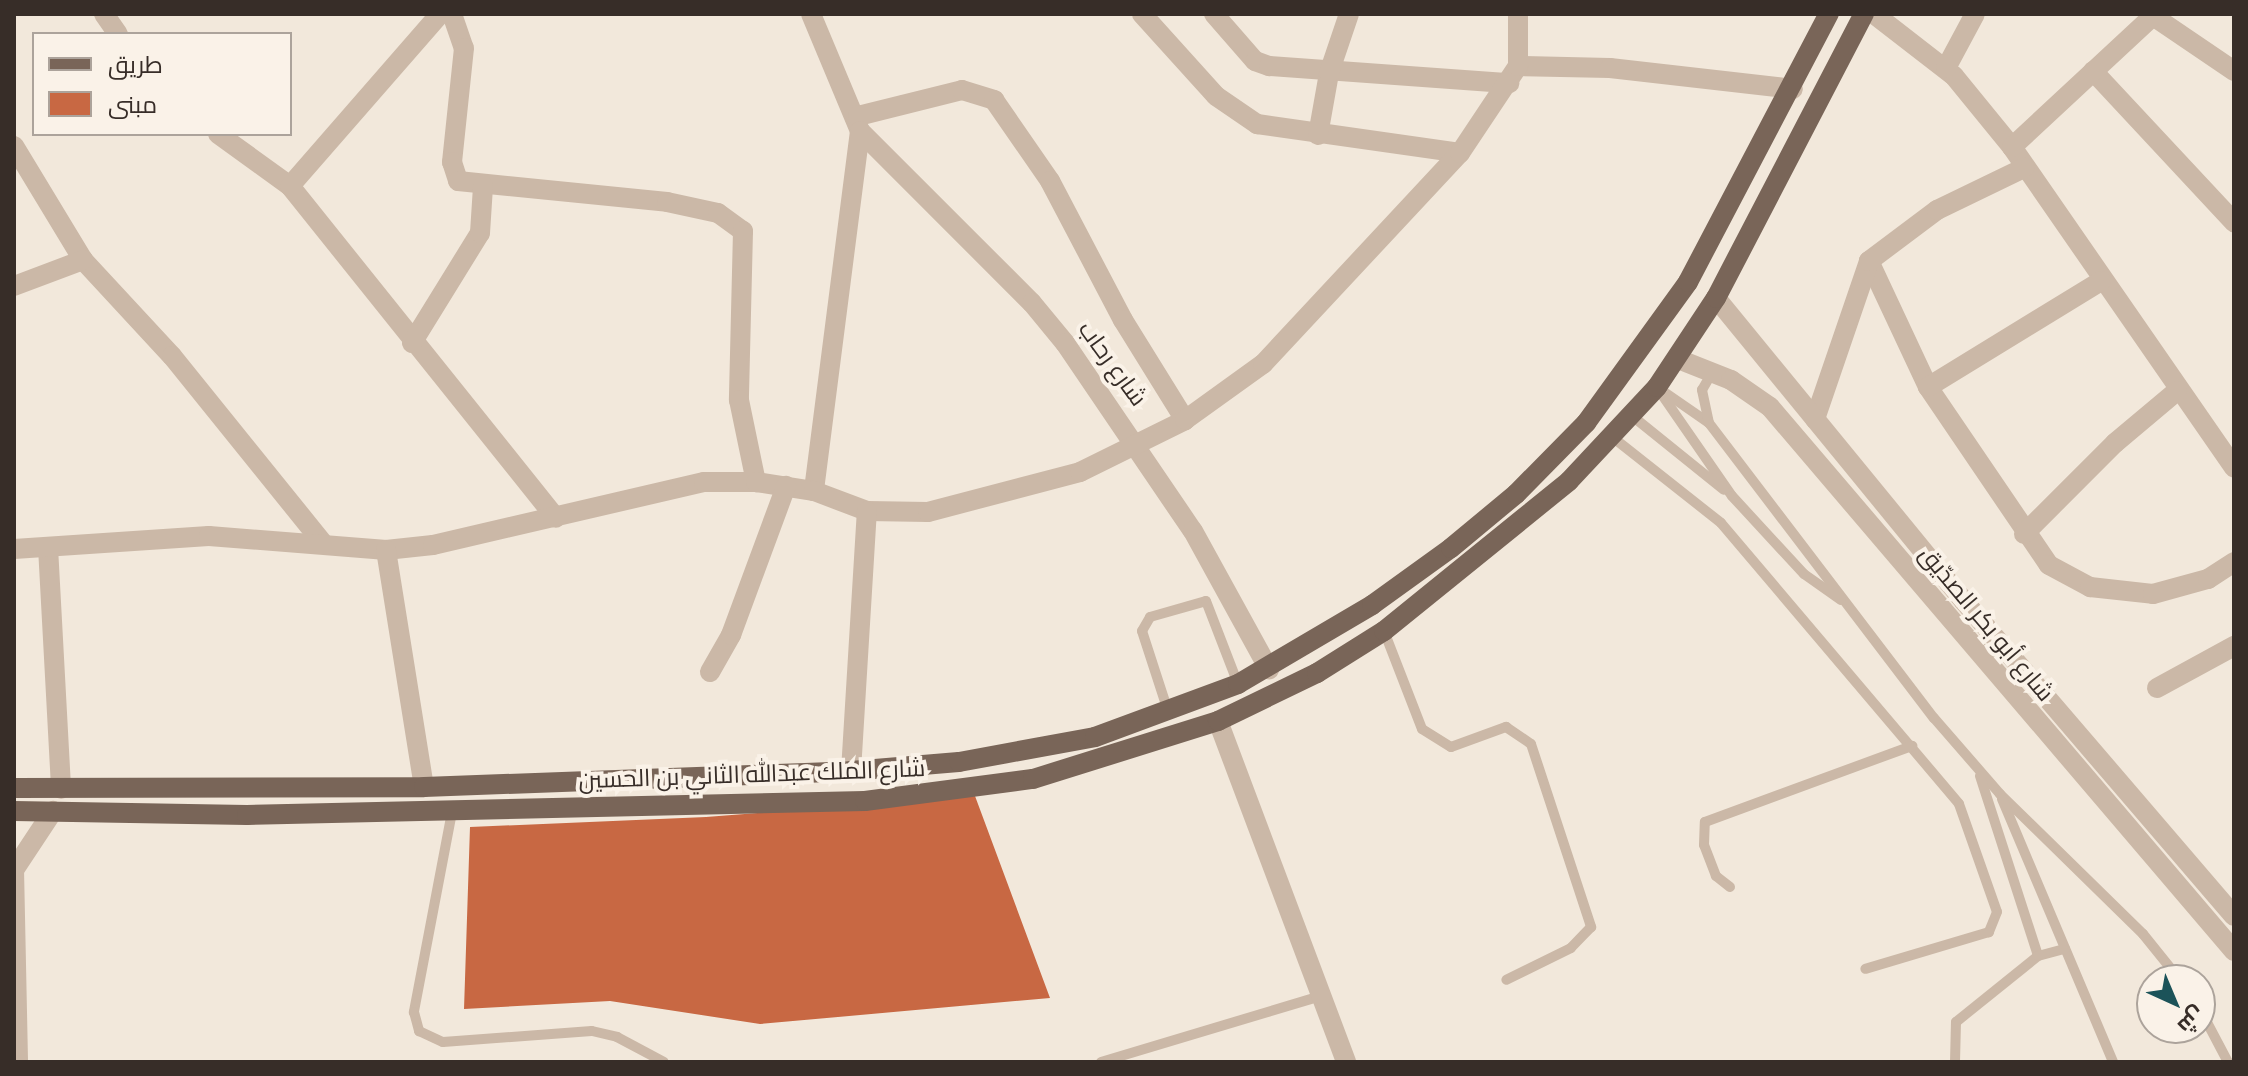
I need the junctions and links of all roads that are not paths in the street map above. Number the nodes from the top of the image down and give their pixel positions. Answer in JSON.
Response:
{"nodes":[{"id":1,"x":104,"y":14,"type":"edge"},
{"id":2,"x":440,"y":14,"type":"edge"},
{"id":3,"x":452,"y":14,"type":"edge"},
{"id":4,"x":811,"y":14,"type":"edge"},
{"id":5,"x":1142,"y":14,"type":"edge"},
{"id":6,"x":1214,"y":14,"type":"edge"},
{"id":7,"x":1349,"y":14,"type":"edge"},
{"id":8,"x":1518,"y":14,"type":"edge"},
{"id":9,"x":1829,"y":14,"type":"edge"},
{"id":10,"x":1864,"y":14,"type":"edge"},
{"id":11,"x":1874,"y":14,"type":"edge"},
{"id":12,"x":1975,"y":14,"type":"edge"},
{"id":13,"x":2154,"y":15,"type":"edge"},
{"id":14,"x":117,"y":32,"type":"edge"},
{"id":15,"x":1946,"y":68,"type":"junction"},
{"id":16,"x":2093,"y":71,"type":"junction"},
{"id":17,"x":2234,"y":71,"type":"edge"},
{"id":18,"x":1329,"y":73,"type":"junction"},
{"id":19,"x":1513,"y":74,"type":"junction"},
{"id":20,"x":1793,"y":89,"type":"junction"},
{"id":21,"x":859,"y":124,"type":"junction"},
{"id":22,"x":1318,"y":135,"type":"junction"},
{"id":23,"x":221,"y":136,"type":"edge"},
{"id":24,"x":14,"y":146,"type":"edge"},
{"id":25,"x":2012,"y":147,"type":"junction"},
{"id":26,"x":1460,"y":153,"type":"junction"},
{"id":27,"x":2024,"y":168,"type":"junction"},
{"id":28,"x":290,"y":186,"type":"junction"},
{"id":29,"x":483,"y":186,"type":"junction"},
{"id":30,"x":2234,"y":222,"type":"edge"},
{"id":31,"x":83,"y":260,"type":"junction"},
{"id":32,"x":1869,"y":261,"type":"junction"},
{"id":33,"x":2101,"y":281,"type":"junction"},
{"id":34,"x":14,"y":286,"type":"edge"},
{"id":35,"x":1716,"y":298,"type":"junction"},
{"id":36,"x":412,"y":343,"type":"junction"},
{"id":37,"x":1678,"y":359,"type":"junction"},
{"id":38,"x":1631,"y":367,"type":"junction"},
{"id":39,"x":1713,"y":373,"type":"junction"},
{"id":40,"x":1657,"y":387,"type":"junction"},
{"id":41,"x":1928,"y":387,"type":"junction"},
{"id":42,"x":2177,"y":391,"type":"junction"},
{"id":43,"x":1631,"y":415,"type":"junction"},
{"id":44,"x":1815,"y":419,"type":"junction"},
{"id":45,"x":1185,"y":420,"type":"junction"},
{"id":46,"x":1709,"y":423,"type":"junction"},
{"id":47,"x":1611,"y":436,"type":"junction"},
{"id":48,"x":1140,"y":446,"type":"junction"},
{"id":49,"x":2234,"y":468,"type":"edge"},
{"id":50,"x":756,"y":482,"type":"junction"},
{"id":51,"x":786,"y":486,"type":"junction"},
{"id":52,"x":814,"y":491,"type":"junction"},
{"id":53,"x":1732,"y":496,"type":"junction"},
{"id":54,"x":867,"y":511,"type":"junction"},
{"id":55,"x":556,"y":518,"type":"junction"},
{"id":56,"x":2024,"y":534,"type":"junction"},
{"id":57,"x":322,"y":542,"type":"junction"},
{"id":58,"x":48,"y":547,"type":"junction"},
{"id":59,"x":14,"y":549,"type":"edge"},
{"id":60,"x":386,"y":550,"type":"junction"},
{"id":61,"x":2234,"y":562,"type":"edge"},
{"id":62,"x":1841,"y":600,"type":"junction"},
{"id":63,"x":1384,"y":631,"type":"junction"},
{"id":64,"x":2234,"y":646,"type":"edge"},
{"id":65,"x":1269,"y":669,"type":"junction"},
{"id":66,"x":710,"y":672,"type":"dead end"},
{"id":67,"x":1238,"y":684,"type":"junction"},
{"id":68,"x":2157,"y":688,"type":"dead end"},
{"id":69,"x":1168,"y":711,"type":"junction"},
{"id":70,"x":1218,"y":721,"type":"junction"},
{"id":71,"x":1912,"y":746,"type":"junction"},
{"id":72,"x":1979,"y":770,"type":"junction"},
{"id":73,"x":851,"y":771,"type":"junction"},
{"id":74,"x":737,"y":776,"type":"junction"},
{"id":75,"x":424,"y":787,"type":"junction"},
{"id":76,"x":14,"y":788,"type":"edge"},
{"id":77,"x":61,"y":789,"type":"junction"},
{"id":78,"x":245,"y":789,"type":"junction"},
{"id":79,"x":2000,"y":794,"type":"junction"},
{"id":80,"x":739,"y":804,"type":"junction"},
{"id":81,"x":14,"y":811,"type":"edge"},
{"id":82,"x":53,"y":811,"type":"junction"},
{"id":83,"x":452,"y":812,"type":"junction"},
{"id":84,"x":247,"y":815,"type":"junction"},
{"id":85,"x":14,"y":869,"type":"edge"},
{"id":86,"x":1730,"y":887,"type":"dead end"},
{"id":87,"x":2234,"y":916,"type":"edge"},
{"id":88,"x":2065,"y":949,"type":"junction"},
{"id":89,"x":2234,"y":951,"type":"edge"},
{"id":90,"x":2038,"y":956,"type":"junction"},
{"id":91,"x":2166,"y":964,"type":"edge"},
{"id":92,"x":1865,"y":969,"type":"dead end"},
{"id":93,"x":1506,"y":980,"type":"dead end"},
{"id":94,"x":1321,"y":996,"type":"junction"},
{"id":95,"x":2216,"y":1039,"type":"edge"},
{"id":96,"x":17,"y":1059,"type":"edge"},
{"id":97,"x":664,"y":1062,"type":"edge"},
{"id":98,"x":1101,"y":1062,"type":"edge"},
{"id":99,"x":1346,"y":1062,"type":"edge"},
{"id":100,"x":1955,"y":1062,"type":"edge"},
{"id":101,"x":2113,"y":1062,"type":"edge"},
{"id":102,"x":2228,"y":1062,"type":"edge"}],
"edges":[{"from":1,"to":14,"type":"street"},
{"from":2,"to":28,"type":"street"},
{"from":3,"to":29,"type":"street"},
{"from":4,"to":21,"type":"street"},
{"from":5,"to":22,"type":"street"},
{"from":6,"to":18,"type":"street"},
{"from":7,"to":18,"type":"street"},
{"from":8,"to":19,"type":"street"},
{"from":9,"to":20,"type":"main road","name":"شارع الملك عبدالله الثاني بن الحسين"},
{"from":10,"to":35,"type":"main road","name":"شارع الملك عبدالله الثاني بن الحسين"},
{"from":11,"to":15,"type":"street"},
{"from":12,"to":15,"type":"street"},
{"from":13,"to":16,"type":"street"},
{"from":13,"to":17,"type":"street"},
{"from":15,"to":25,"type":"street"},
{"from":16,"to":25,"type":"street"},
{"from":16,"to":30,"type":"street"},
{"from":18,"to":19,"type":"street"},
{"from":18,"to":22,"type":"street"},
{"from":19,"to":20,"type":"street"},
{"from":19,"to":26,"type":"street"},
{"from":20,"to":38,"type":"main road","name":"شارع الملك عبدالله الثاني بن الحسين"},
{"from":21,"to":45,"type":"street"},
{"from":21,"to":48,"type":"street","name":"شارع رحاب"},
{"from":21,"to":52,"type":"street"},
{"from":22,"to":26,"type":"street"},
{"from":23,"to":28,"type":"street"},
{"from":24,"to":31,"type":"street"},
{"from":25,"to":27,"type":"street"},
{"from":26,"to":45,"type":"street"},
{"from":27,"to":32,"type":"street"},
{"from":27,"to":33,"type":"street"},
{"from":28,"to":36,"type":"street"},
{"from":29,"to":36,"type":"street"},
{"from":29,"to":50,"type":"street"},
{"from":31,"to":34,"type":"street"},
{"from":31,"to":57,"type":"street"},
{"from":32,"to":41,"type":"street"},
{"from":32,"to":44,"type":"street"},
{"from":33,"to":41,"type":"street"},
{"from":33,"to":42,"type":"street"},
{"from":35,"to":37,"type":"main road","name":"شارع الملك عبدالله الثاني بن الحسين"},
{"from":35,"to":44,"type":"street","name":"شارع أبو بكر الصدّيق"},
{"from":36,"to":55,"type":"street"},
{"from":37,"to":39,"type":"street","name":"شارع أبو بكر الصدّيق"},
{"from":37,"to":40,"type":"main road","name":"شارع الملك عبدالله الثاني بن الحسين"},
{"from":38,"to":40,"type":"main road"},
{"from":38,"to":65,"type":"main road","name":"شارع الملك عبدالله الثاني بن الحسين"},
{"from":39,"to":46,"type":"lane"},
{"from":39,"to":89,"type":"street","name":"شارع أبو بكر الصدّيق"},
{"from":40,"to":43,"type":"main road","name":"شارع الملك عبدالله الثاني بن الحسين"},
{"from":40,"to":46,"type":"lane"},
{"from":40,"to":53,"type":"lane"},
{"from":41,"to":56,"type":"street"},
{"from":42,"to":49,"type":"street"},
{"from":42,"to":56,"type":"street"},
{"from":43,"to":47,"type":"main road","name":"شارع الملك عبدالله الثاني بن الحسين"},
{"from":43,"to":53,"type":"lane"},
{"from":44,"to":87,"type":"street","name":"شارع أبو بكر الصدّيق"},
{"from":45,"to":48,"type":"street"},
{"from":46,"to":62,"type":"lane"},
{"from":47,"to":63,"type":"main road","name":"شارع الملك عبدالله الثاني بن الحسين"},
{"from":47,"to":71,"type":"lane"},
{"from":48,"to":54,"type":"street"},
{"from":48,"to":65,"type":"street","name":"شارع رحاب"},
{"from":50,"to":51,"type":"street"},
{"from":50,"to":55,"type":"street"},
{"from":51,"to":52,"type":"street"},
{"from":51,"to":66,"type":"street"},
{"from":52,"to":54,"type":"street"},
{"from":53,"to":62,"type":"lane"},
{"from":54,"to":73,"type":"street"},
{"from":55,"to":60,"type":"street"},
{"from":56,"to":61,"type":"street"},
{"from":57,"to":58,"type":"street"},
{"from":57,"to":60,"type":"street"},
{"from":58,"to":59,"type":"street"},
{"from":58,"to":77,"type":"street"},
{"from":60,"to":75,"type":"street"},
{"from":62,"to":72,"type":"lane"},
{"from":63,"to":70,"type":"main road","name":"شارع الملك عبدالله الثاني بن الحسين"},
{"from":63,"to":93,"type":"lane"},
{"from":64,"to":68,"type":"street"},
{"from":65,"to":67,"type":"main road","name":"شارع الملك عبدالله الثاني بن الحسين"},
{"from":67,"to":69,"type":"main road","name":"شارع الملك عبدالله الثاني بن الحسين"},
{"from":67,"to":69,"type":"lane"},
{"from":69,"to":73,"type":"main road","name":"شارع الملك عبدالله الثاني بن الحسين"},
{"from":70,"to":80,"type":"main road","name":"شارع الملك عبدالله الثاني بن الحسين"},
{"from":70,"to":94,"type":"street"},
{"from":71,"to":86,"type":"lane"},
{"from":71,"to":92,"type":"lane"},
{"from":72,"to":79,"type":"lane"},
{"from":72,"to":90,"type":"lane"},
{"from":73,"to":74,"type":"main road","name":"شارع الملك عبدالله الثاني بن الحسين"},
{"from":74,"to":75,"type":"main road","name":"شارع الملك عبدالله الثاني بن الحسين"},
{"from":74,"to":80,"type":"main road"},
{"from":75,"to":78,"type":"main road","name":"شارع الملك عبدالله الثاني بن الحسين"},
{"from":76,"to":77,"type":"main road","name":"شارع الملك عبدالله الثاني بن الحسين"},
{"from":77,"to":78,"type":"main road","name":"شارع الملك عبدالله الثاني بن الحسين"},
{"from":78,"to":84,"type":"main road"},
{"from":79,"to":88,"type":"lane"},
{"from":79,"to":91,"type":"lane"},
{"from":80,"to":83,"type":"main road","name":"شارع الملك عبدالله الثاني بن الحسين"},
{"from":81,"to":82,"type":"main road","name":"شارع الملك عبدالله الثاني بن الحسين"},
{"from":82,"to":84,"type":"main road","name":"شارع الملك عبدالله الثاني بن الحسين"},
{"from":82,"to":85,"type":"street"},
{"from":83,"to":84,"type":"main road","name":"شارع الملك عبدالله الثاني بن الحسين"},
{"from":83,"to":97,"type":"lane"},
{"from":85,"to":96,"type":"street"},
{"from":88,"to":90,"type":"lane"},
{"from":88,"to":101,"type":"lane"},
{"from":90,"to":100,"type":"lane"},
{"from":94,"to":98,"type":"lane"},
{"from":94,"to":99,"type":"street"},
{"from":95,"to":102,"type":"lane"}]}
